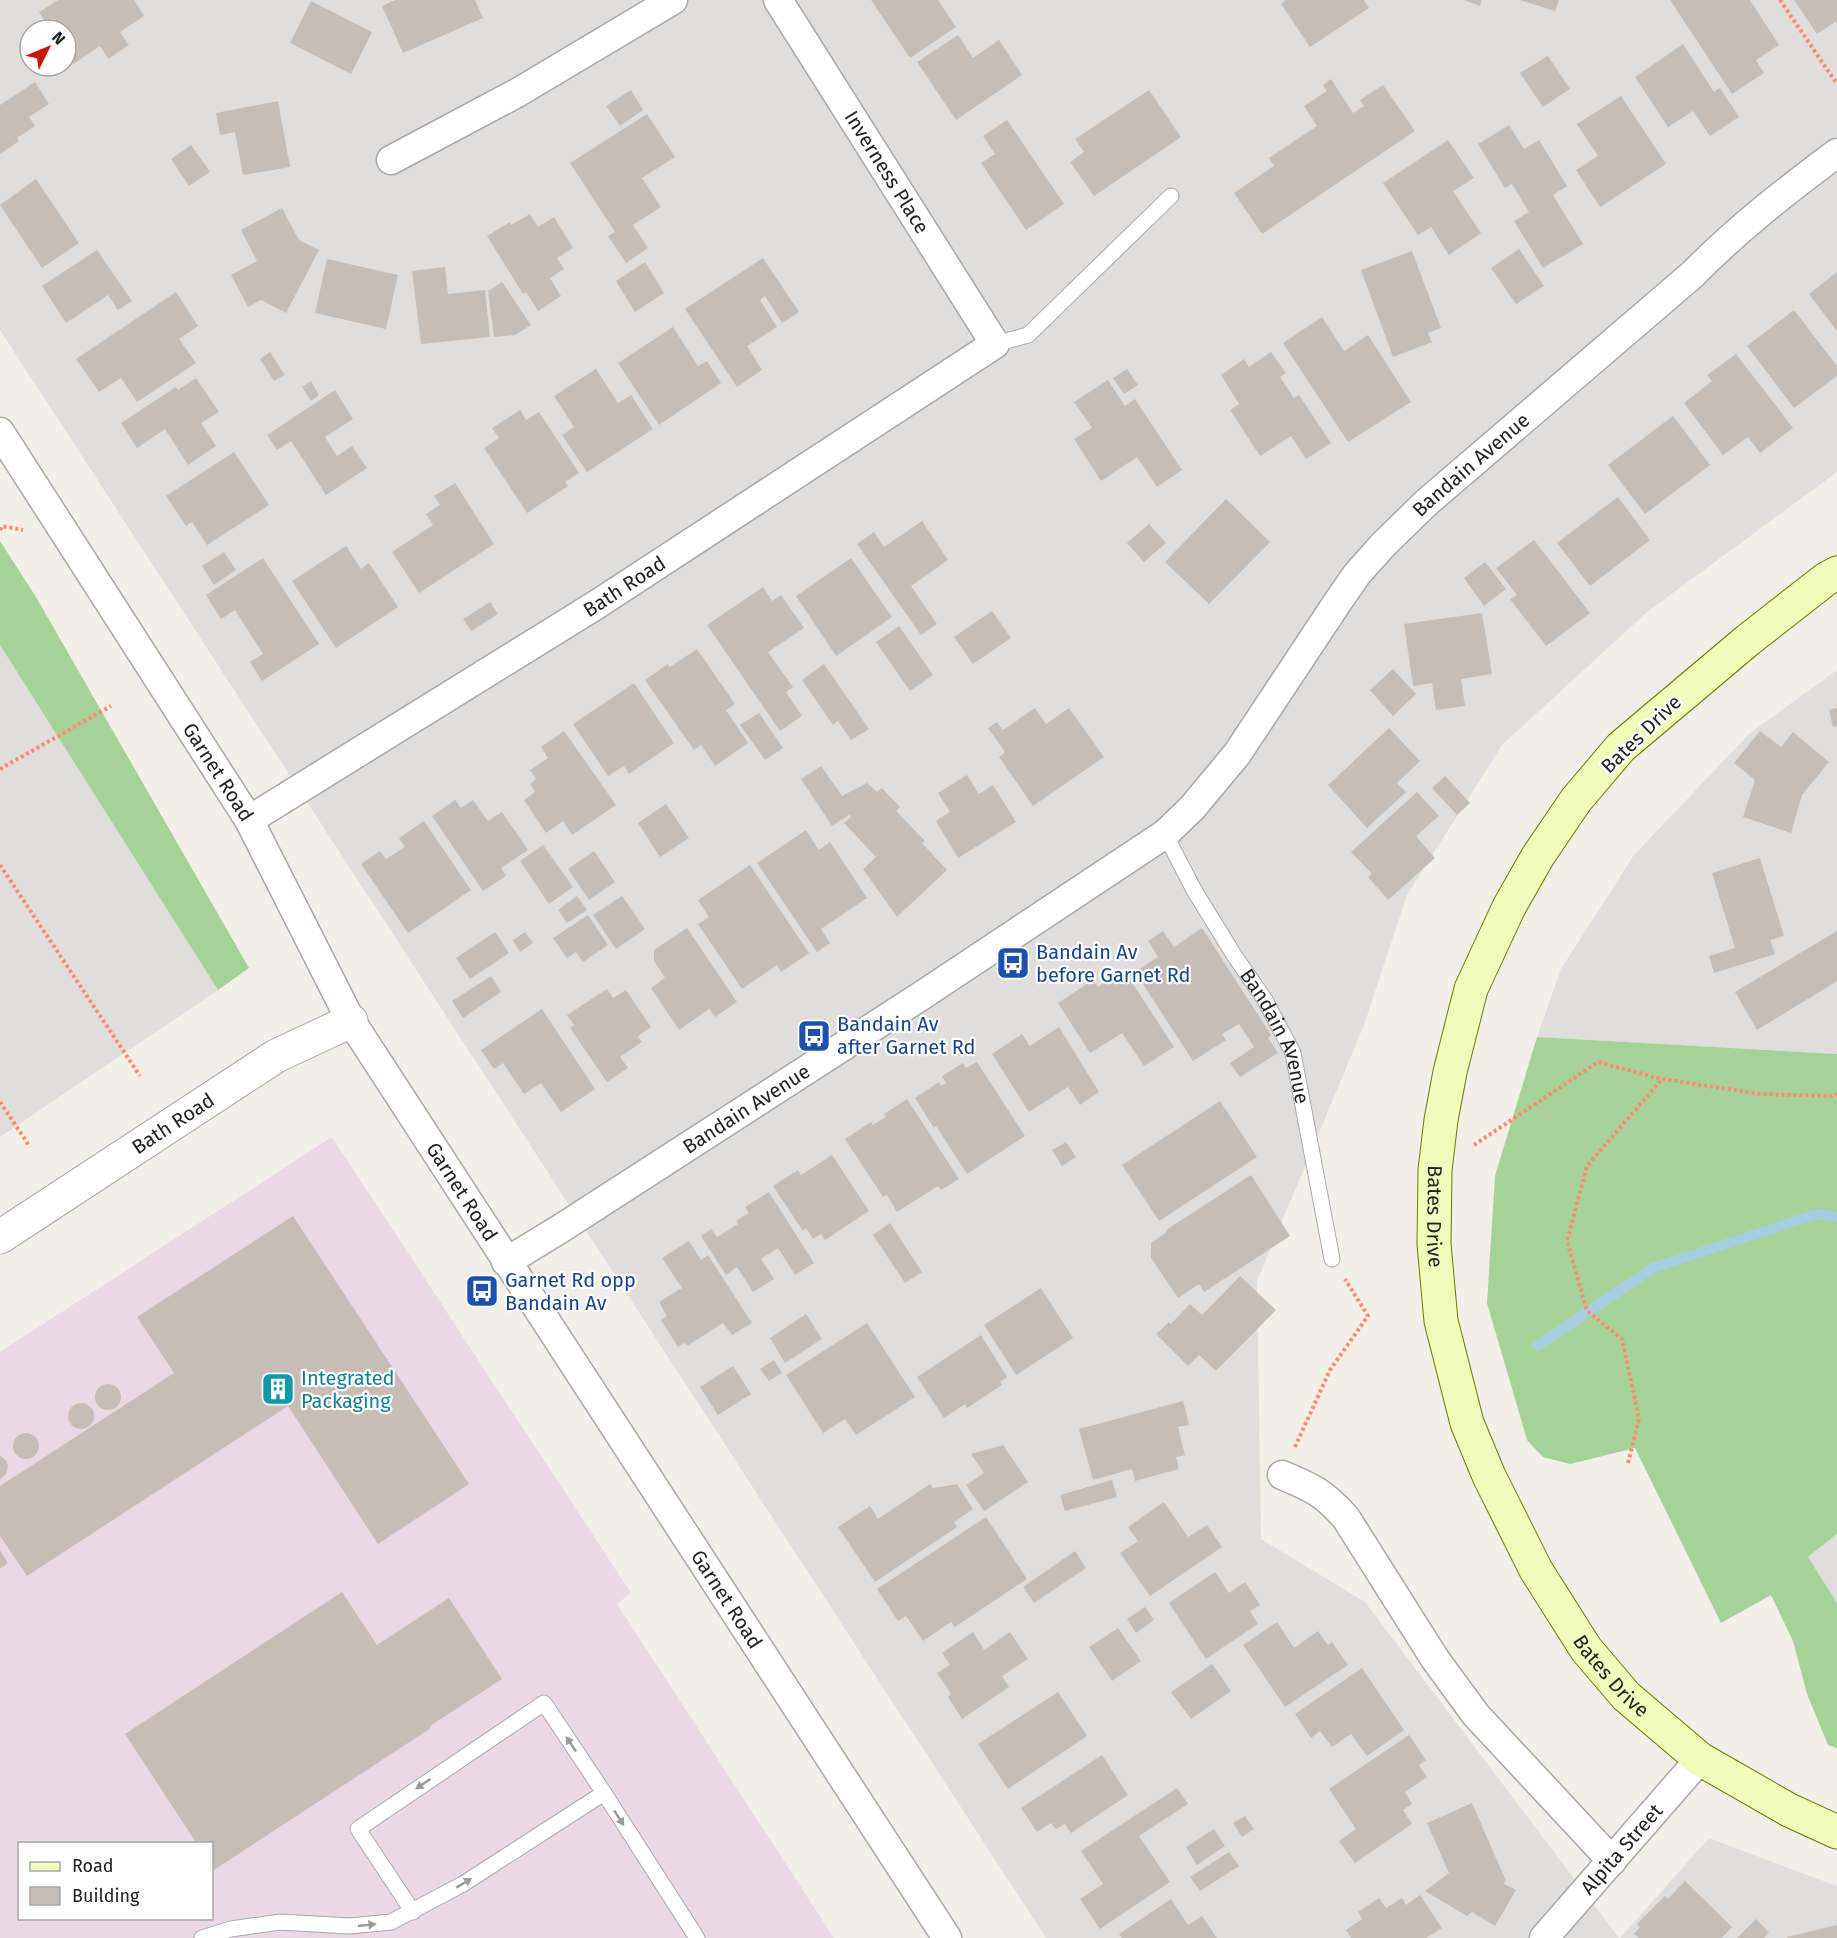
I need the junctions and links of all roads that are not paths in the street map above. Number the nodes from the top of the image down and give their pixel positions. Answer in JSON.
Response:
{"nodes":[{"id":1,"x":673,"y":0,"type":"edge"},
{"id":2,"x":778,"y":0,"type":"edge"},
{"id":3,"x":1837,"y":153,"type":"edge"},
{"id":4,"x":391,"y":160,"type":"dead end"},
{"id":5,"x":1171,"y":196,"type":"dead end"},
{"id":6,"x":995,"y":344,"type":"junction"},
{"id":7,"x":0,"y":432,"type":"edge"},
{"id":8,"x":1833,"y":573,"type":"edge"},
{"id":9,"x":249,"y":820,"type":"junction"},
{"id":10,"x":1165,"y":834,"type":"junction"},
{"id":11,"x":351,"y":1021,"type":"junction"},
{"id":12,"x":0,"y":1237,"type":"edge"},
{"id":13,"x":1332,"y":1259,"type":"road end"},
{"id":14,"x":506,"y":1262,"type":"junction"},
{"id":15,"x":1282,"y":1475,"type":"road end"},
{"id":16,"x":1700,"y":1759,"type":"junction"},
{"id":17,"x":603,"y":1793,"type":"junction"},
{"id":18,"x":1837,"y":1832,"type":"edge"},
{"id":19,"x":1612,"y":1861,"type":"junction"},
{"id":20,"x":413,"y":1911,"type":"junction"},
{"id":21,"x":319,"y":1923,"type":"junction"},
{"id":22,"x":202,"y":1938,"type":"edge"},
{"id":23,"x":329,"y":1938,"type":"edge"},
{"id":24,"x":697,"y":1938,"type":"edge"},
{"id":25,"x":947,"y":1938,"type":"edge"},
{"id":26,"x":1544,"y":1938,"type":"edge"}],
"edges":[{"from":1,"to":4,"type":"street"},
{"from":2,"to":6,"type":"street","name":"Inverness Place"},
{"from":3,"to":10,"type":"street","name":"Bandain Avenue"},
{"from":5,"to":6,"type":"lane"},
{"from":6,"to":9,"type":"street","name":"Bath Road"},
{"from":7,"to":9,"type":"street","name":"Garnet Road"},
{"from":8,"to":16,"type":"main road","name":"Bates Drive"},
{"from":9,"to":11,"type":"street","name":"Garnet Road"},
{"from":10,"to":13,"type":"lane","name":"Bandain Avenue"},
{"from":10,"to":14,"type":"street","name":"Bandain Avenue"},
{"from":11,"to":12,"type":"street","name":"Bath Road"},
{"from":11,"to":14,"type":"street","name":"Garnet Road"},
{"from":14,"to":25,"type":"street","name":"Garnet Road"},
{"from":15,"to":19,"type":"street"},
{"from":16,"to":18,"type":"main road","name":"Bates Drive"},
{"from":16,"to":19,"type":"street","name":"Alpita Street"},
{"from":20,"to":17,"type":"lane","one_way":true},
{"from":17,"to":20,"type":"lane","one_way":true},
{"from":17,"to":24,"type":"lane","one_way":true},
{"from":19,"to":26,"type":"street","name":"Alpita Street"},
{"from":21,"to":20,"type":"lane","one_way":true},
{"from":21,"to":22,"type":"lane"},
{"from":21,"to":23,"type":"lane"}]}
